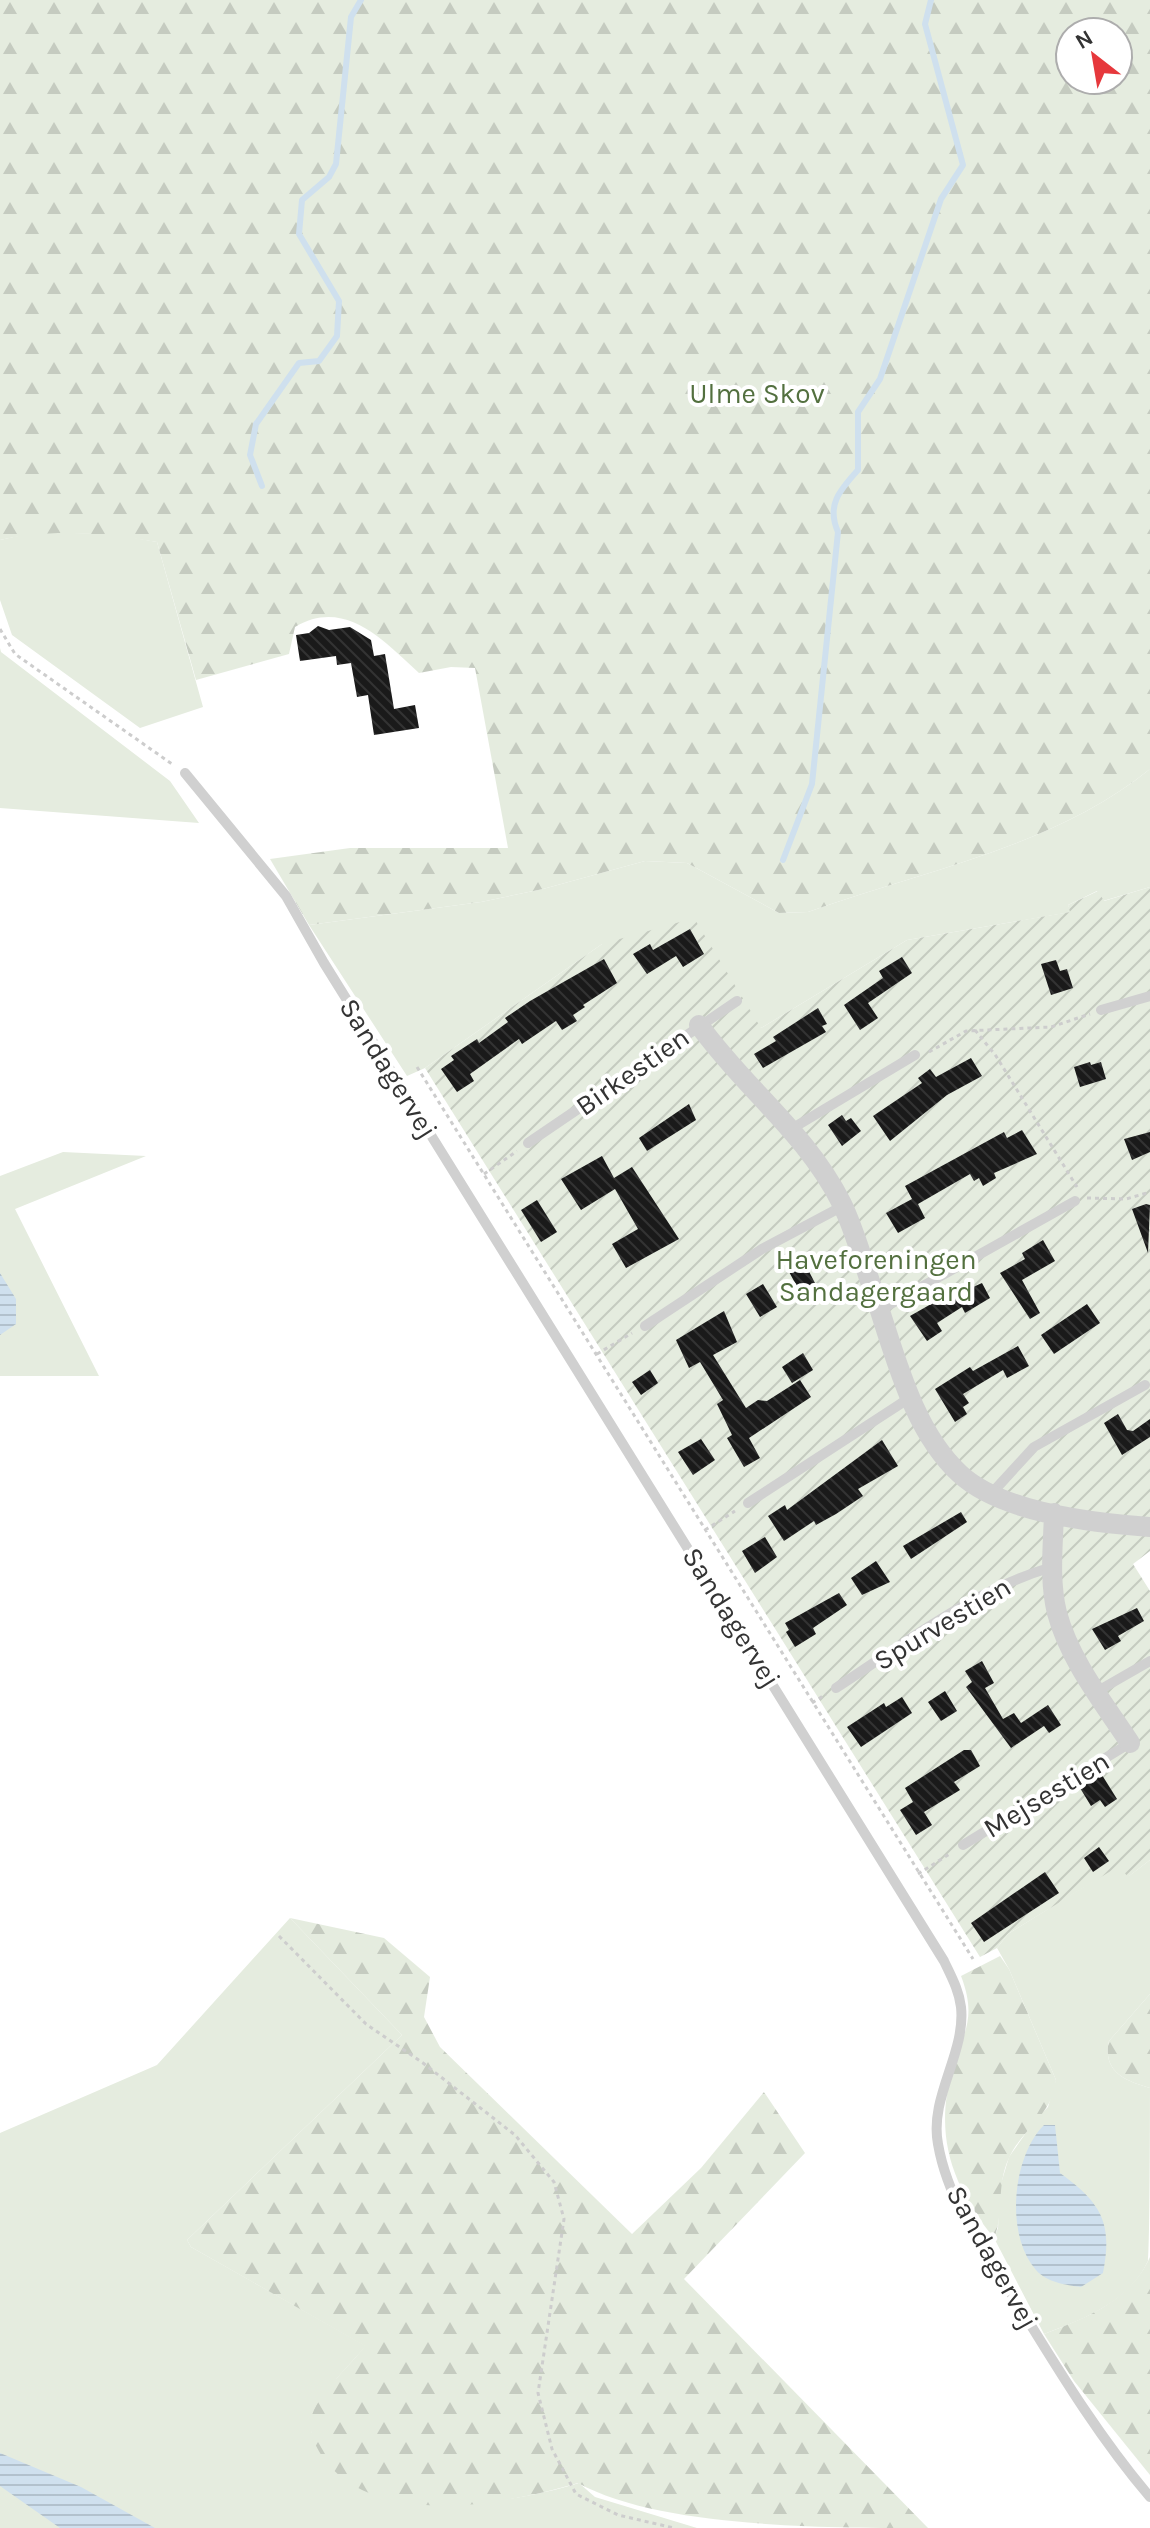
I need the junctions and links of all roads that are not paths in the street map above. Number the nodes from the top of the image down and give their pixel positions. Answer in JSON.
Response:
{"nodes":[{"id":1,"x":185,"y":773,"type":"road end"},
{"id":2,"x":1150,"y":996,"type":"edge"},
{"id":3,"x":737,"y":1001,"type":"dead end"},
{"id":4,"x":1101,"y":1010,"type":"road end"},
{"id":5,"x":699,"y":1025,"type":"junction"},
{"id":6,"x":915,"y":1055,"type":"road end"},
{"id":7,"x":793,"y":1128,"type":"junction"},
{"id":8,"x":528,"y":1143,"type":"road end"},
{"id":9,"x":1075,"y":1201,"type":"dead end"},
{"id":10,"x":843,"y":1206,"type":"junction"},
{"id":11,"x":880,"y":1310,"type":"junction"},
{"id":12,"x":645,"y":1326,"type":"road end"},
{"id":13,"x":1145,"y":1385,"type":"dead end"},
{"id":14,"x":911,"y":1397,"type":"junction"},
{"id":15,"x":991,"y":1494,"type":"junction"},
{"id":16,"x":748,"y":1503,"type":"road end"},
{"id":17,"x":1054,"y":1513,"type":"junction"},
{"id":18,"x":1150,"y":1527,"type":"edge"},
{"id":19,"x":1052,"y":1567,"type":"junction"},
{"id":20,"x":1150,"y":1661,"type":"edge"},
{"id":21,"x":836,"y":1688,"type":"dead end"},
{"id":22,"x":1096,"y":1692,"type":"junction"},
{"id":23,"x":1130,"y":1743,"type":"joint"},
{"id":24,"x":963,"y":1845,"type":"road end"},
{"id":25,"x":1150,"y":2497,"type":"edge"}],
"edges":[{"from":1,"to":25,"type":"lane","name":"Sandagervej"},
{"from":2,"to":4,"type":"lane"},
{"from":3,"to":5,"type":"lane","name":"Birkestien"},
{"from":5,"to":7,"type":"street"},
{"from":5,"to":8,"type":"lane","name":"Birkestien"},
{"from":6,"to":7,"type":"lane"},
{"from":7,"to":10,"type":"street"},
{"from":9,"to":11,"type":"lane"},
{"from":10,"to":11,"type":"street"},
{"from":10,"to":12,"type":"lane"},
{"from":11,"to":14,"type":"street"},
{"from":13,"to":15,"type":"lane"},
{"from":14,"to":15,"type":"street"},
{"from":14,"to":16,"type":"lane"},
{"from":15,"to":17,"type":"street"},
{"from":17,"to":18,"type":"street"},
{"from":17,"to":19,"type":"street"},
{"from":19,"to":21,"type":"lane","name":"Spurvestien"},
{"from":19,"to":22,"type":"street"},
{"from":20,"to":22,"type":"lane"},
{"from":22,"to":23,"type":"street"},
{"from":23,"to":24,"type":"lane","name":"Mejsestien"}]}
